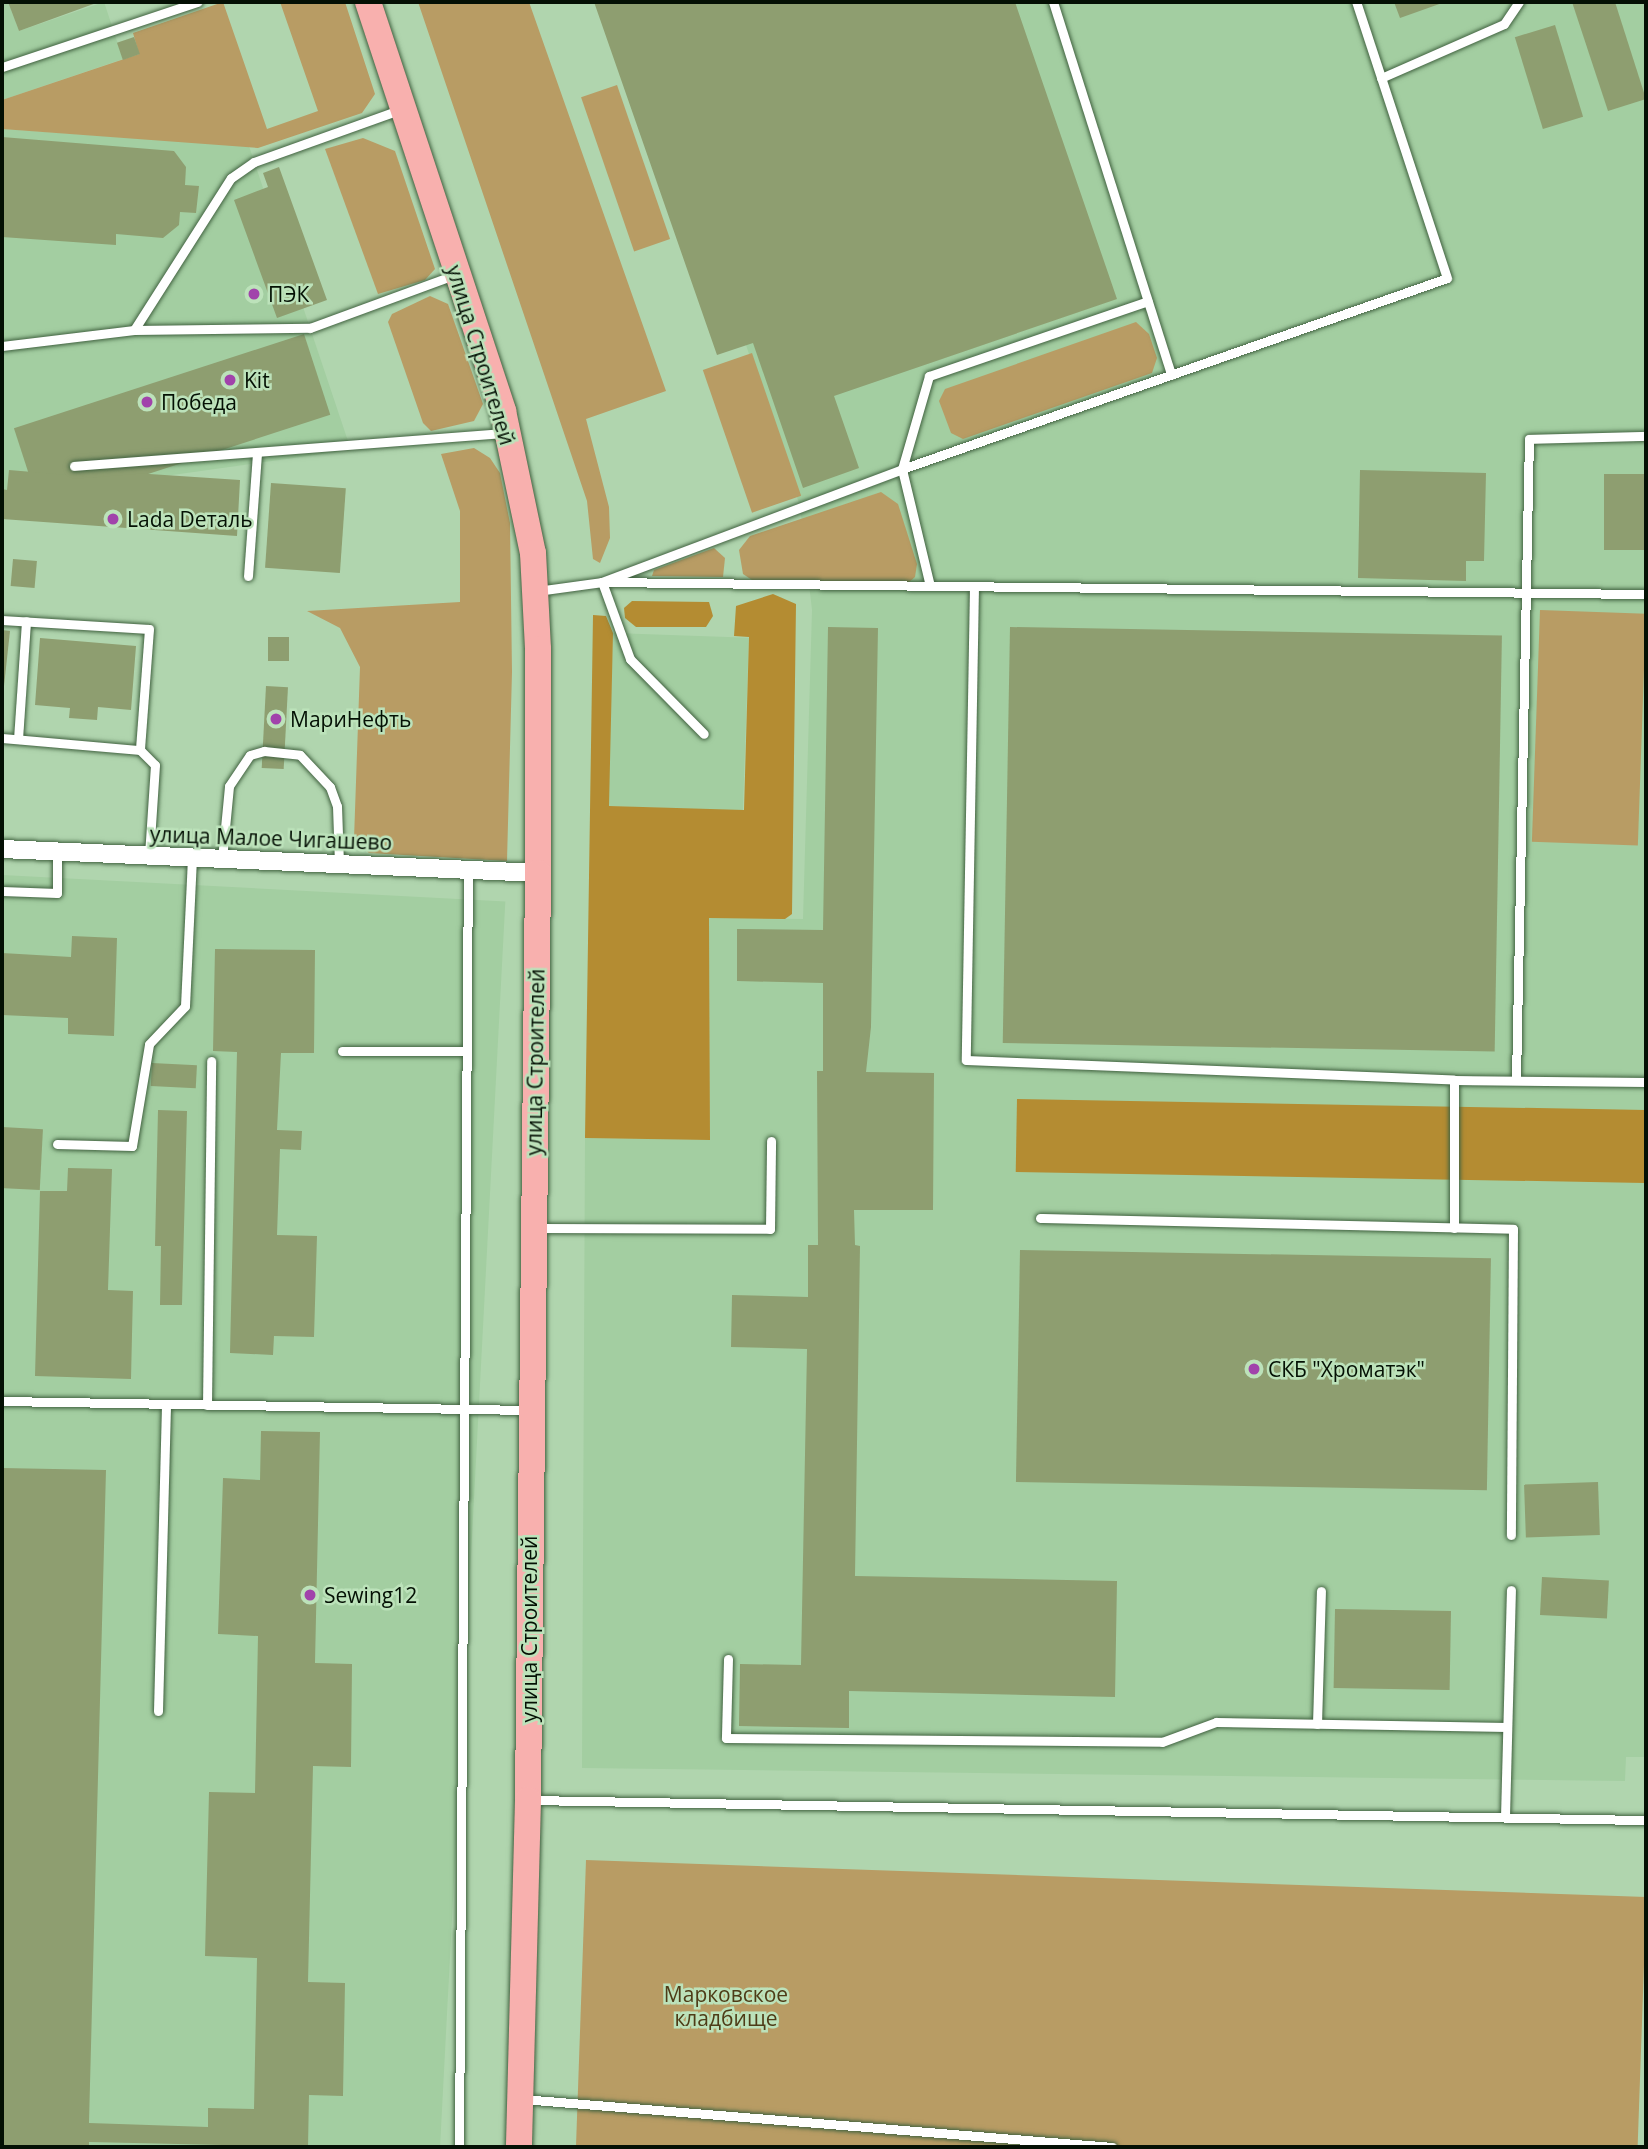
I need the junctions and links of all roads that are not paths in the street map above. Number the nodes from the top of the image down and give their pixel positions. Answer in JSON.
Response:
{"nodes":[{"id":1,"x":197,"y":2,"type":"edge"},
{"id":2,"x":369,"y":2,"type":"edge"},
{"id":3,"x":1052,"y":2,"type":"edge"},
{"id":4,"x":1356,"y":2,"type":"edge"},
{"id":5,"x":1519,"y":2,"type":"edge"},
{"id":6,"x":2,"y":67,"type":"edge"},
{"id":7,"x":1381,"y":78,"type":"junction"},
{"id":8,"x":404,"y":108,"type":"junction"},
{"id":9,"x":456,"y":275,"type":"junction"},
{"id":10,"x":1148,"y":302,"type":"junction"},
{"id":11,"x":134,"y":330,"type":"junction"},
{"id":12,"x":2,"y":346,"type":"edge"},
{"id":13,"x":1171,"y":375,"type":"junction"},
{"id":14,"x":507,"y":433,"type":"junction"},
{"id":15,"x":1646,"y":436,"type":"edge"},
{"id":16,"x":257,"y":452,"type":"junction"},
{"id":17,"x":74,"y":466,"type":"dead end"},
{"id":18,"x":902,"y":469,"type":"junction"},
{"id":19,"x":248,"y":576,"type":"dead end"},
{"id":20,"x":602,"y":582,"type":"junction"},
{"id":21,"x":930,"y":586,"type":"junction"},
{"id":22,"x":974,"y":586,"type":"junction"},
{"id":23,"x":535,"y":591,"type":"junction"},
{"id":24,"x":1526,"y":593,"type":"junction"},
{"id":25,"x":1646,"y":594,"type":"edge"},
{"id":26,"x":2,"y":620,"type":"edge"},
{"id":27,"x":26,"y":621,"type":"junction"},
{"id":28,"x":704,"y":734,"type":"dead end"},
{"id":29,"x":2,"y":738,"type":"edge"},
{"id":30,"x":18,"y":740,"type":"junction"},
{"id":31,"x":140,"y":750,"type":"junction"},
{"id":32,"x":2,"y":849,"type":"edge"},
{"id":33,"x":57,"y":852,"type":"junction"},
{"id":34,"x":149,"y":856,"type":"junction"},
{"id":35,"x":192,"y":858,"type":"junction"},
{"id":36,"x":222,"y":859,"type":"junction"},
{"id":37,"x":339,"y":864,"type":"junction"},
{"id":38,"x":468,"y":870,"type":"junction"},
{"id":39,"x":538,"y":873,"type":"junction"},
{"id":40,"x":2,"y":891,"type":"edge"},
{"id":41,"x":342,"y":1051,"type":"dead end"},
{"id":42,"x":467,"y":1051,"type":"junction"},
{"id":43,"x":211,"y":1061,"type":"dead end"},
{"id":44,"x":1516,"y":1079,"type":"junction"},
{"id":45,"x":1454,"y":1080,"type":"junction"},
{"id":46,"x":1646,"y":1083,"type":"edge"},
{"id":47,"x":771,"y":1141,"type":"dead end"},
{"id":48,"x":57,"y":1144,"type":"dead end"},
{"id":49,"x":1040,"y":1218,"type":"dead end"},
{"id":50,"x":533,"y":1228,"type":"junction"},
{"id":51,"x":1454,"y":1228,"type":"junction"},
{"id":52,"x":2,"y":1401,"type":"edge"},
{"id":53,"x":166,"y":1404,"type":"junction"},
{"id":54,"x":207,"y":1405,"type":"junction"},
{"id":55,"x":464,"y":1410,"type":"junction"},
{"id":56,"x":531,"y":1410,"type":"junction"},
{"id":57,"x":1511,"y":1535,"type":"dead end"},
{"id":58,"x":1511,"y":1590,"type":"dead end"},
{"id":59,"x":1321,"y":1591,"type":"dead end"},
{"id":60,"x":727,"y":1659,"type":"dead end"},
{"id":61,"x":158,"y":1711,"type":"dead end"},
{"id":62,"x":1317,"y":1724,"type":"junction"},
{"id":63,"x":1507,"y":1727,"type":"junction"},
{"id":64,"x":528,"y":1800,"type":"junction"},
{"id":65,"x":1505,"y":1817,"type":"junction"},
{"id":66,"x":1646,"y":1820,"type":"edge"},
{"id":67,"x":520,"y":2099,"type":"junction"},
{"id":68,"x":459,"y":2147,"type":"edge"},
{"id":69,"x":519,"y":2147,"type":"edge"},
{"id":70,"x":1112,"y":2147,"type":"edge"}],
"edges":[{"from":1,"to":6,"type":"lane"},
{"from":2,"to":8,"type":"main road","name":"улица Строителей"},
{"from":3,"to":10,"type":"lane"},
{"from":4,"to":7,"type":"lane"},
{"from":5,"to":7,"type":"lane"},
{"from":7,"to":13,"type":"lane"},
{"from":8,"to":9,"type":"main road","name":"улица Строителей"},
{"from":8,"to":11,"type":"lane"},
{"from":9,"to":11,"type":"lane"},
{"from":9,"to":14,"type":"main road","name":"улица Строителей"},
{"from":10,"to":13,"type":"lane"},
{"from":10,"to":18,"type":"lane"},
{"from":11,"to":12,"type":"lane"},
{"from":13,"to":18,"type":"lane"},
{"from":14,"to":16,"type":"lane"},
{"from":14,"to":23,"type":"main road","name":"улица Строителей"},
{"from":15,"to":24,"type":"lane"},
{"from":16,"to":17,"type":"lane"},
{"from":16,"to":19,"type":"lane"},
{"from":18,"to":20,"type":"lane"},
{"from":18,"to":21,"type":"lane"},
{"from":20,"to":21,"type":"lane"},
{"from":20,"to":23,"type":"lane"},
{"from":20,"to":28,"type":"lane"},
{"from":21,"to":22,"type":"lane"},
{"from":22,"to":24,"type":"lane"},
{"from":22,"to":45,"type":"lane"},
{"from":23,"to":39,"type":"main road","name":"улица Строителей"},
{"from":24,"to":25,"type":"lane"},
{"from":24,"to":44,"type":"lane"},
{"from":26,"to":27,"type":"lane"},
{"from":27,"to":30,"type":"lane"},
{"from":27,"to":31,"type":"lane"},
{"from":29,"to":30,"type":"lane"},
{"from":30,"to":31,"type":"lane"},
{"from":31,"to":34,"type":"lane"},
{"from":32,"to":33,"type":"street","name":"улица Малое Чигашево"},
{"from":33,"to":34,"type":"street","name":"улица Малое Чигашево"},
{"from":33,"to":40,"type":"lane"},
{"from":34,"to":35,"type":"street","name":"улица Малое Чигашево"},
{"from":35,"to":36,"type":"street","name":"улица Малое Чигашево"},
{"from":35,"to":48,"type":"lane"},
{"from":36,"to":37,"type":"street","name":"улица Малое Чигашево"},
{"from":36,"to":37,"type":"lane"},
{"from":37,"to":38,"type":"street","name":"улица Малое Чигашево"},
{"from":38,"to":39,"type":"street","name":"улица Малое Чигашево"},
{"from":38,"to":42,"type":"lane"},
{"from":39,"to":50,"type":"main road","name":"улица Строителей"},
{"from":41,"to":42,"type":"lane"},
{"from":42,"to":55,"type":"lane"},
{"from":43,"to":54,"type":"lane"},
{"from":44,"to":45,"type":"lane"},
{"from":44,"to":46,"type":"lane"},
{"from":45,"to":51,"type":"lane"},
{"from":47,"to":50,"type":"lane"},
{"from":49,"to":51,"type":"lane"},
{"from":50,"to":56,"type":"main road","name":"улица Строителей"},
{"from":51,"to":57,"type":"lane"},
{"from":52,"to":53,"type":"lane"},
{"from":53,"to":54,"type":"lane"},
{"from":53,"to":61,"type":"lane"},
{"from":54,"to":55,"type":"lane"},
{"from":55,"to":56,"type":"lane"},
{"from":55,"to":68,"type":"lane"},
{"from":56,"to":64,"type":"main road","name":"улица Строителей"},
{"from":58,"to":63,"type":"lane"},
{"from":59,"to":62,"type":"lane"},
{"from":60,"to":62,"type":"lane"},
{"from":62,"to":63,"type":"lane"},
{"from":63,"to":65,"type":"lane"},
{"from":64,"to":65,"type":"lane"},
{"from":64,"to":67,"type":"main road","name":"улица Строителей"},
{"from":65,"to":66,"type":"lane"},
{"from":67,"to":69,"type":"main road","name":"улица Строителей"},
{"from":67,"to":70,"type":"lane"}]}
